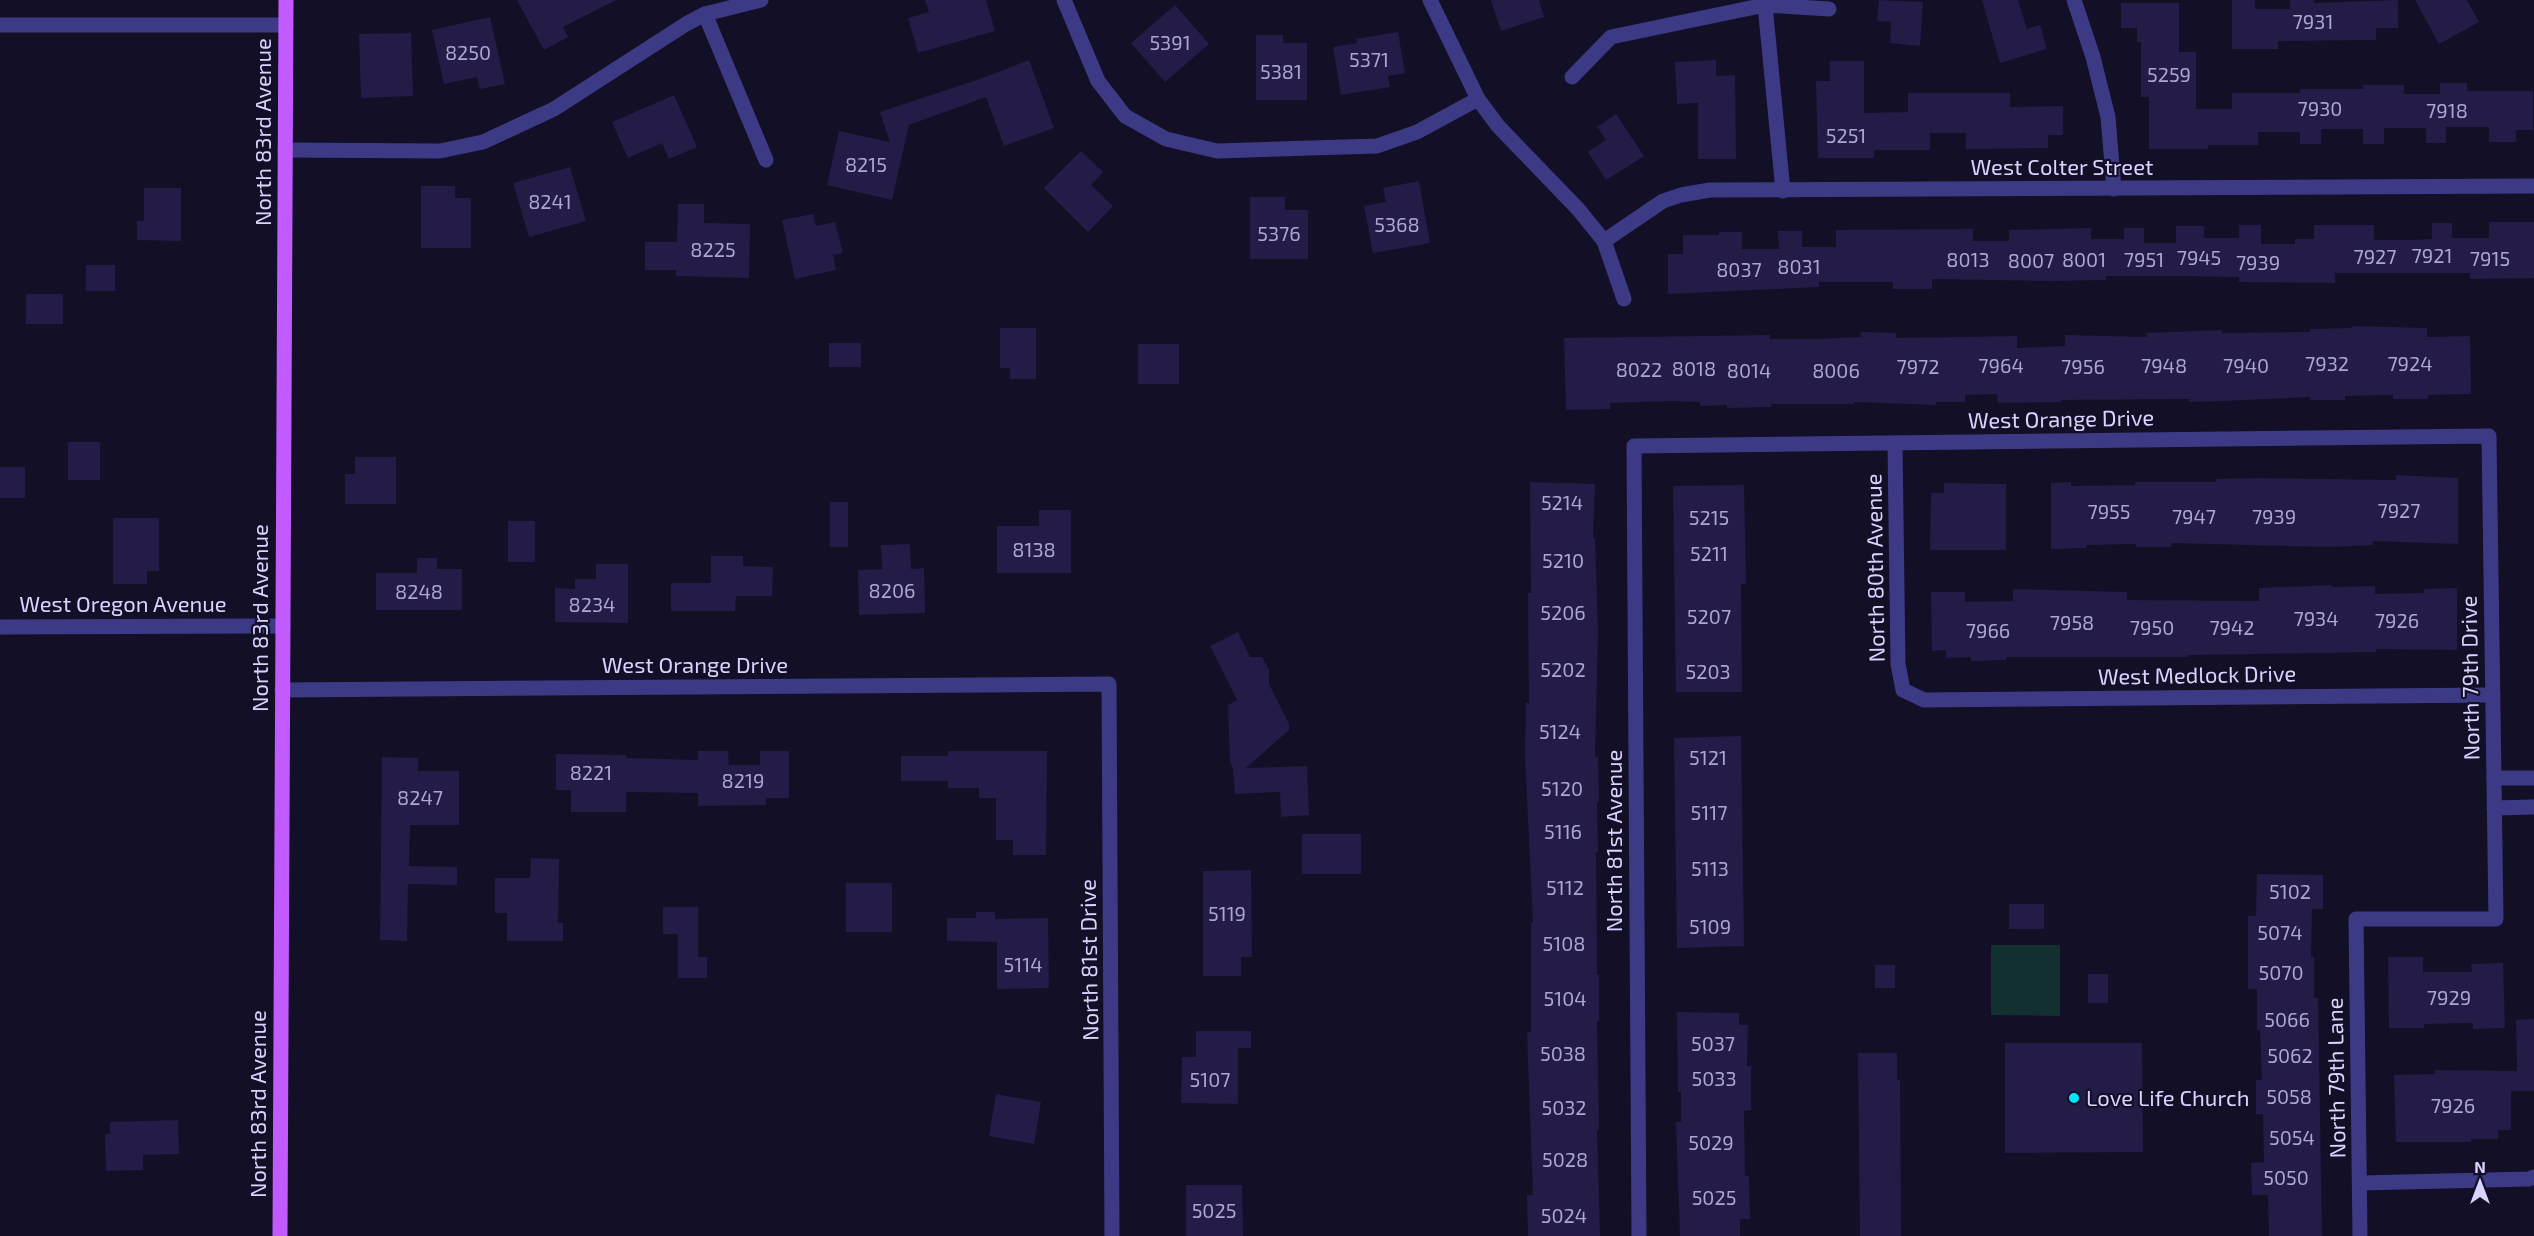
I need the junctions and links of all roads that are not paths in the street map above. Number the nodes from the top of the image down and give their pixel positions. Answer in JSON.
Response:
{"nodes":[{"id":1,"x":286,"y":0,"type":"edge"},
{"id":2,"x":761,"y":0,"type":"edge"},
{"id":3,"x":1064,"y":0,"type":"edge"},
{"id":4,"x":1430,"y":0,"type":"edge"},
{"id":5,"x":2074,"y":0,"type":"edge"},
{"id":6,"x":1765,"y":5,"type":"junction"},
{"id":7,"x":1829,"y":9,"type":"dead end"},
{"id":8,"x":705,"y":15,"type":"junction"},
{"id":9,"x":0,"y":25,"type":"edge"},
{"id":10,"x":286,"y":25,"type":"junction"},
{"id":11,"x":1572,"y":77,"type":"dead end"},
{"id":12,"x":1478,"y":99,"type":"junction"},
{"id":13,"x":285,"y":150,"type":"junction"},
{"id":14,"x":766,"y":160,"type":"dead end"},
{"id":15,"x":2534,"y":186,"type":"edge"},
{"id":16,"x":2114,"y":189,"type":"junction"},
{"id":17,"x":1783,"y":191,"type":"junction"},
{"id":18,"x":1604,"y":241,"type":"junction"},
{"id":19,"x":1624,"y":298,"type":"dead end"},
{"id":20,"x":2489,"y":436,"type":"joint"},
{"id":21,"x":1895,"y":444,"type":"junction"},
{"id":22,"x":1634,"y":446,"type":"joint"},
{"id":23,"x":283,"y":626,"type":"junction"},
{"id":24,"x":0,"y":627,"type":"edge"},
{"id":25,"x":1109,"y":684,"type":"joint"},
{"id":26,"x":282,"y":690,"type":"junction"},
{"id":27,"x":1903,"y":690,"type":"joint"},
{"id":28,"x":2493,"y":695,"type":"junction"},
{"id":29,"x":2494,"y":778,"type":"junction"},
{"id":30,"x":2534,"y":778,"type":"edge"},
{"id":31,"x":2534,"y":807,"type":"edge"},
{"id":32,"x":2494,"y":808,"type":"junction"},
{"id":33,"x":2356,"y":919,"type":"joint"},
{"id":34,"x":2534,"y":1177,"type":"edge"},
{"id":35,"x":2360,"y":1183,"type":"junction"},
{"id":36,"x":280,"y":1236,"type":"edge"},
{"id":37,"x":1112,"y":1236,"type":"edge"},
{"id":38,"x":1640,"y":1236,"type":"edge"},
{"id":39,"x":2360,"y":1236,"type":"edge"}],
"edges":[{"from":1,"to":10,"type":"main road","name":"North 83rd Avenue"},
{"from":2,"to":8,"type":"street"},
{"from":3,"to":12,"type":"street"},
{"from":4,"to":12,"type":"street"},
{"from":5,"to":16,"type":"street"},
{"from":6,"to":7,"type":"street"},
{"from":6,"to":11,"type":"street"},
{"from":6,"to":17,"type":"street"},
{"from":8,"to":13,"type":"street"},
{"from":8,"to":14,"type":"street"},
{"from":9,"to":10,"type":"street"},
{"from":10,"to":13,"type":"main road","name":"North 83rd Avenue"},
{"from":12,"to":18,"type":"street"},
{"from":13,"to":23,"type":"main road","name":"North 83rd Avenue"},
{"from":15,"to":16,"type":"street","name":"West Colter Street"},
{"from":16,"to":17,"type":"street","name":"West Colter Street"},
{"from":17,"to":18,"type":"street","name":"West Colter Street"},
{"from":18,"to":19,"type":"street"},
{"from":20,"to":21,"type":"street","name":"West Orange Drive"},
{"from":20,"to":28,"type":"street","name":"North 79th Drive"},
{"from":21,"to":22,"type":"street","name":"West Orange Drive"},
{"from":21,"to":27,"type":"street","name":"North 80th Avenue"},
{"from":22,"to":38,"type":"street","name":"North 81st Avenue"},
{"from":23,"to":24,"type":"street","name":"West Oregon Avenue"},
{"from":23,"to":26,"type":"main road","name":"North 83rd Avenue"},
{"from":25,"to":26,"type":"street","name":"West Orange Drive"},
{"from":25,"to":37,"type":"street","name":"North 81st Drive"},
{"from":26,"to":36,"type":"main road","name":"North 83rd Avenue"},
{"from":27,"to":28,"type":"street","name":"West Medlock Drive"},
{"from":28,"to":29,"type":"street","name":"North 79th Drive"},
{"from":29,"to":30,"type":"street"},
{"from":29,"to":32,"type":"street","name":"North 79th Drive"},
{"from":31,"to":32,"type":"street"},
{"from":32,"to":33,"type":"street","name":"North 79th Drive"},
{"from":33,"to":35,"type":"street","name":"North 79th Lane"},
{"from":34,"to":35,"type":"street"},
{"from":35,"to":39,"type":"street","name":"North 79th Lane"}]}
